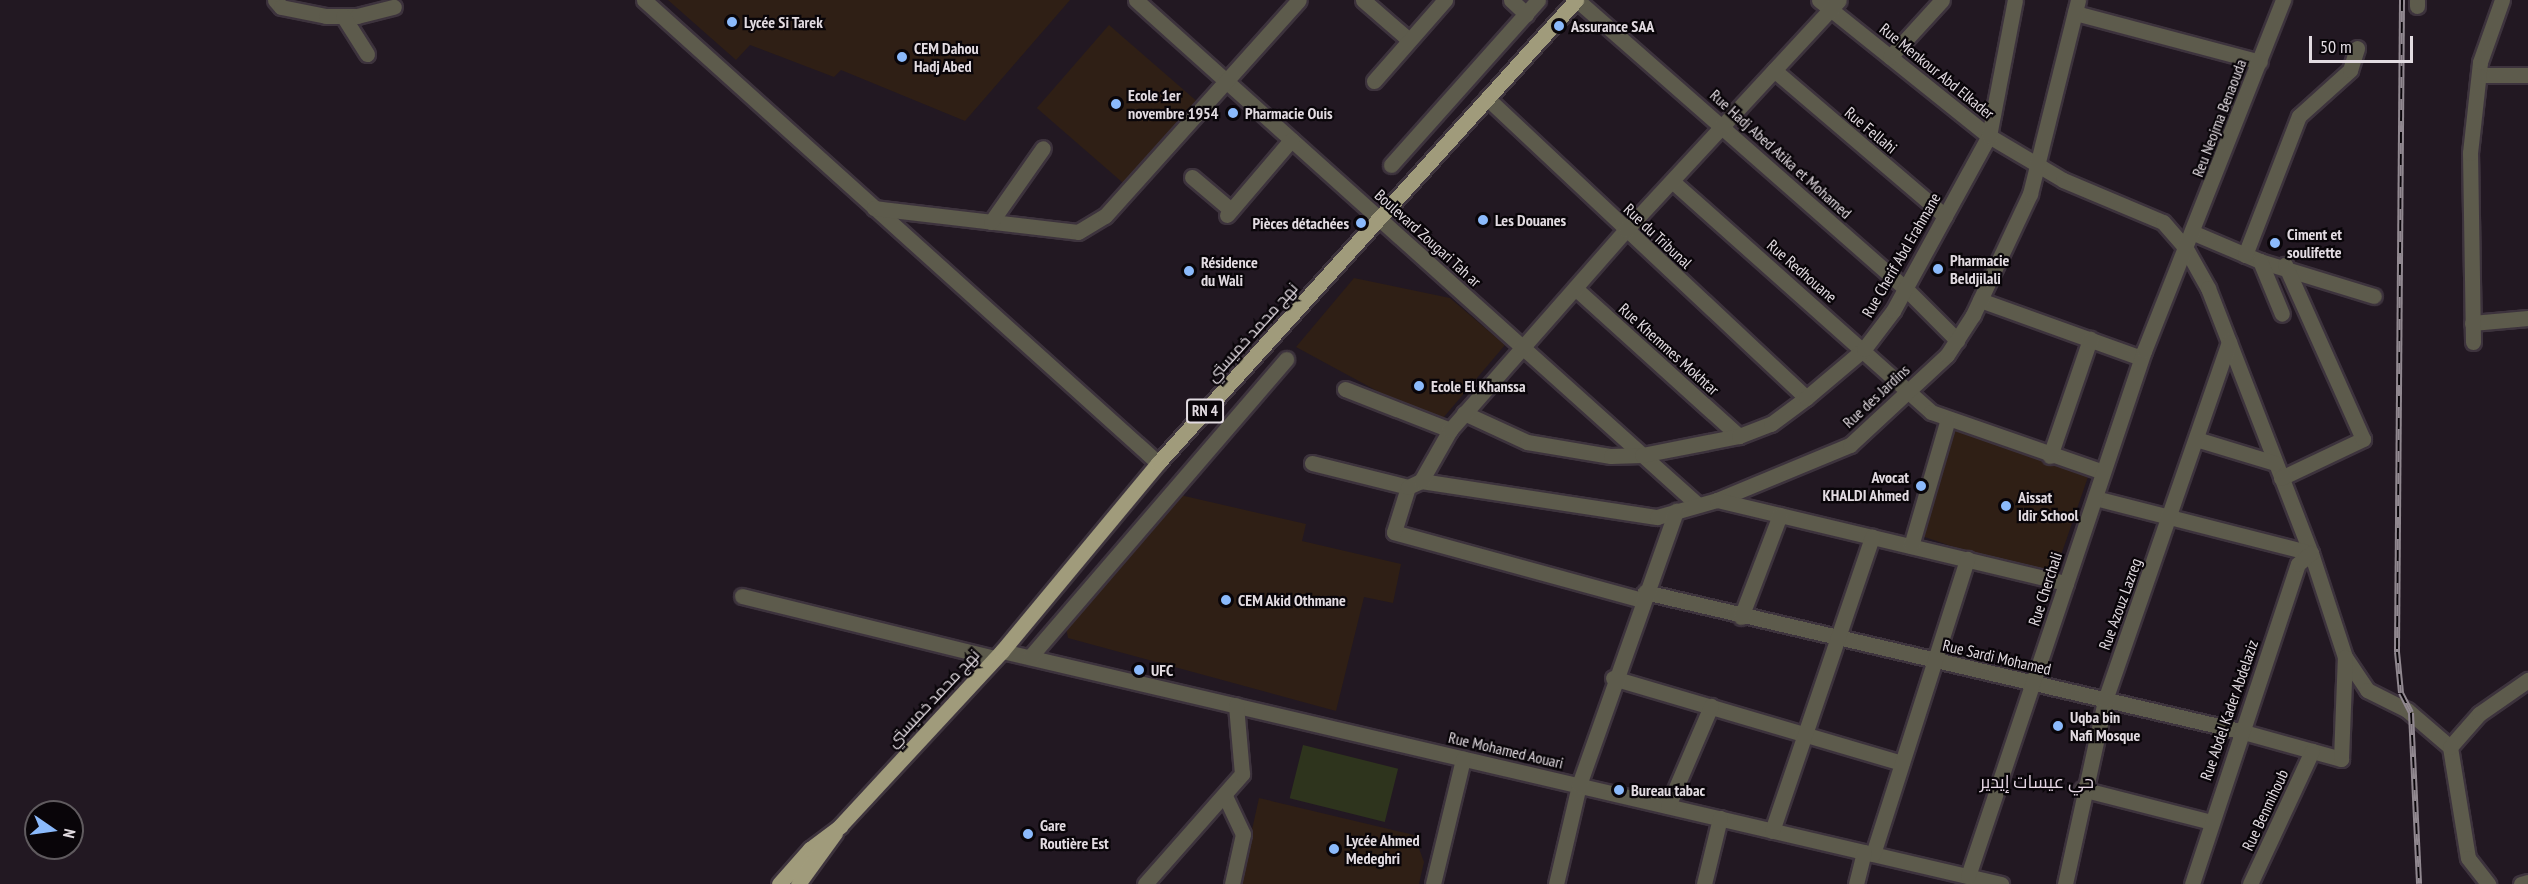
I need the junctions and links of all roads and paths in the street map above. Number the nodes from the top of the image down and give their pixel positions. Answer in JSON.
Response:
{"nodes":[{"id":1,"x":275,"y":0,"type":"edge"},
{"id":2,"x":341,"y":0,"type":"edge"},
{"id":3,"x":644,"y":0,"type":"edge"},
{"id":4,"x":1136,"y":0,"type":"edge"},
{"id":5,"x":1299,"y":0,"type":"edge"},
{"id":6,"x":1363,"y":0,"type":"edge"},
{"id":7,"x":1445,"y":0,"type":"edge"},
{"id":8,"x":1511,"y":0,"type":"edge"},
{"id":9,"x":1538,"y":0,"type":"edge"},
{"id":10,"x":1576,"y":0,"type":"edge"},
{"id":11,"x":1942,"y":0,"type":"edge"},
{"id":12,"x":2015,"y":0,"type":"edge"},
{"id":13,"x":2283,"y":0,"type":"edge"},
{"id":14,"x":2502,"y":0,"type":"edge"},
{"id":15,"x":1830,"y":3,"type":"edge"},
{"id":16,"x":2076,"y":6,"type":"edge"},
{"id":17,"x":375,"y":7,"type":"edge"},
{"id":18,"x":394,"y":7,"type":"dead end"},
{"id":19,"x":1526,"y":14,"type":"junction"},
{"id":20,"x":340,"y":16,"type":"junction"},
{"id":21,"x":1409,"y":40,"type":"junction"},
{"id":22,"x":2357,"y":48,"type":"dead end"},
{"id":23,"x":367,"y":54,"type":"dead end"},
{"id":24,"x":1890,"y":57,"type":"junction"},
{"id":25,"x":2260,"y":62,"type":"junction"},
{"id":26,"x":1774,"y":70,"type":"junction"},
{"id":27,"x":2479,"y":75,"type":"junction"},
{"id":28,"x":2528,"y":75,"type":"edge"},
{"id":29,"x":1226,"y":81,"type":"junction"},
{"id":30,"x":1374,"y":81,"type":"dead end"},
{"id":31,"x":1487,"y":99,"type":"junction"},
{"id":32,"x":1723,"y":125,"type":"junction"},
{"id":33,"x":1989,"y":136,"type":"junction"},
{"id":34,"x":1292,"y":140,"type":"junction"},
{"id":35,"x":1043,"y":148,"type":"dead end"},
{"id":36,"x":1391,"y":165,"type":"dead end"},
{"id":37,"x":2035,"y":166,"type":"junction"},
{"id":38,"x":1192,"y":177,"type":"dead end"},
{"id":39,"x":1672,"y":181,"type":"junction"},
{"id":40,"x":874,"y":208,"type":"junction"},
{"id":41,"x":1945,"y":216,"type":"junction"},
{"id":42,"x":1379,"y":219,"type":"junction"},
{"id":43,"x":991,"y":222,"type":"junction"},
{"id":44,"x":1626,"y":230,"type":"junction"},
{"id":45,"x":2194,"y":232,"type":"junction"},
{"id":46,"x":2185,"y":247,"type":"junction"},
{"id":47,"x":2246,"y":255,"type":"junction"},
{"id":48,"x":2260,"y":261,"type":"junction"},
{"id":49,"x":2285,"y":265,"type":"junction"},
{"id":50,"x":1575,"y":288,"type":"junction"},
{"id":51,"x":1905,"y":288,"type":"junction"},
{"id":52,"x":2374,"y":296,"type":"dead end"},
{"id":53,"x":1980,"y":300,"type":"junction"},
{"id":54,"x":2282,"y":314,"type":"dead end"},
{"id":55,"x":2528,"y":318,"type":"edge"},
{"id":56,"x":2472,"y":323,"type":"junction"},
{"id":57,"x":2090,"y":339,"type":"junction"},
{"id":58,"x":1957,"y":340,"type":"junction"},
{"id":59,"x":2229,"y":342,"type":"junction"},
{"id":60,"x":2473,"y":342,"type":"dead end"},
{"id":61,"x":1523,"y":348,"type":"junction"},
{"id":62,"x":1864,"y":349,"type":"junction"},
{"id":63,"x":2141,"y":358,"type":"junction"},
{"id":64,"x":1286,"y":359,"type":"dead end"},
{"id":65,"x":1345,"y":389,"type":"dead end"},
{"id":66,"x":1907,"y":392,"type":"junction"},
{"id":67,"x":1806,"y":398,"type":"junction"},
{"id":68,"x":1464,"y":413,"type":"junction"},
{"id":69,"x":1947,"y":419,"type":"junction"},
{"id":70,"x":1450,"y":430,"type":"junction"},
{"id":71,"x":1739,"y":436,"type":"junction"},
{"id":72,"x":2196,"y":439,"type":"junction"},
{"id":73,"x":1642,"y":455,"type":"junction"},
{"id":74,"x":2050,"y":456,"type":"junction"},
{"id":75,"x":1158,"y":463,"type":"junction"},
{"id":76,"x":1312,"y":463,"type":"dead end"},
{"id":77,"x":2275,"y":463,"type":"junction"},
{"id":78,"x":2103,"y":472,"type":"junction"},
{"id":79,"x":2281,"y":478,"type":"junction"},
{"id":80,"x":1414,"y":484,"type":"junction"},
{"id":81,"x":2095,"y":498,"type":"junction"},
{"id":82,"x":1717,"y":500,"type":"junction"},
{"id":83,"x":1697,"y":504,"type":"junction"},
{"id":84,"x":1676,"y":511,"type":"junction"},
{"id":85,"x":1780,"y":515,"type":"junction"},
{"id":86,"x":2169,"y":520,"type":"junction"},
{"id":87,"x":1872,"y":537,"type":"junction"},
{"id":88,"x":1911,"y":546,"type":"junction"},
{"id":89,"x":2311,"y":553,"type":"junction"},
{"id":90,"x":1967,"y":559,"type":"junction"},
{"id":91,"x":2066,"y":583,"type":"junction"},
{"id":92,"x":742,"y":596,"type":"dead end"},
{"id":93,"x":1644,"y":596,"type":"junction"},
{"id":94,"x":1741,"y":617,"type":"junction"},
{"id":95,"x":1838,"y":639,"type":"junction"},
{"id":96,"x":998,"y":654,"type":"junction"},
{"id":97,"x":1030,"y":657,"type":"junction"},
{"id":98,"x":2345,"y":657,"type":"junction"},
{"id":99,"x":1935,"y":661,"type":"junction"},
{"id":100,"x":1613,"y":678,"type":"junction"},
{"id":101,"x":2528,"y":680,"type":"edge"},
{"id":102,"x":2033,"y":683,"type":"junction"},
{"id":103,"x":2105,"y":700,"type":"junction"},
{"id":104,"x":1236,"y":705,"type":"junction"},
{"id":105,"x":1711,"y":706,"type":"junction"},
{"id":106,"x":2240,"y":731,"type":"junction"},
{"id":107,"x":1806,"y":734,"type":"junction"},
{"id":108,"x":2450,"y":747,"type":"junction"},
{"id":109,"x":2312,"y":751,"type":"junction"},
{"id":110,"x":1463,"y":759,"type":"junction"},
{"id":111,"x":1902,"y":763,"type":"junction"},
{"id":112,"x":1579,"y":785,"type":"junction"},
{"id":113,"x":2082,"y":789,"type":"junction"},
{"id":114,"x":1225,"y":796,"type":"junction"},
{"id":115,"x":1668,"y":806,"type":"junction"},
{"id":116,"x":1720,"y":818,"type":"junction"},
{"id":117,"x":2211,"y":822,"type":"junction"},
{"id":118,"x":840,"y":826,"type":"junction"},
{"id":119,"x":1772,"y":831,"type":"junction"},
{"id":120,"x":1868,"y":853,"type":"junction"},
{"id":121,"x":1968,"y":876,"type":"junction"},
{"id":122,"x":2528,"y":882,"type":"edge"},
{"id":123,"x":779,"y":884,"type":"edge"},
{"id":124,"x":798,"y":884,"type":"edge"},
{"id":125,"x":1145,"y":884,"type":"edge"},
{"id":126,"x":1232,"y":884,"type":"edge"},
{"id":127,"x":1433,"y":884,"type":"edge"},
{"id":128,"x":1556,"y":884,"type":"edge"},
{"id":129,"x":1704,"y":884,"type":"edge"},
{"id":130,"x":1856,"y":884,"type":"edge"},
{"id":131,"x":2001,"y":884,"type":"edge"},
{"id":132,"x":2065,"y":884,"type":"edge"},
{"id":133,"x":2192,"y":884,"type":"edge"},
{"id":134,"x":2250,"y":884,"type":"edge"},
{"id":135,"x":2488,"y":884,"type":"edge"},
{"id":136,"x":2521,"y":884,"type":"edge"}],
"edges":[{"from":1,"to":20,"type":"street"},
{"from":2,"to":20,"type":"street"},
{"from":3,"to":40,"type":"street"},
{"from":4,"to":29,"type":"street","name":"Boulevard Zougari Tah ar"},
{"from":5,"to":29,"type":"street"},
{"from":6,"to":21,"type":"street"},
{"from":7,"to":21,"type":"street"},
{"from":8,"to":19,"type":"street"},
{"from":9,"to":19,"type":"street"},
{"from":10,"to":31,"type":"main road","name":"نهج محمد خميستي","number":"RN 4"},
{"from":10,"to":32,"type":"street","name":"Rue Hadj Abed Atika et Mohamed"},
{"from":11,"to":24,"type":"street"},
{"from":12,"to":33,"type":"street","name":"Rue Cherif Abd Erahmane"},
{"from":13,"to":25,"type":"street","name":"Reu Neojma Benaouda"},
{"from":14,"to":27,"type":"street"},
{"from":15,"to":24,"type":"street","name":"Rue Menkour Abd Elkader"},
{"from":15,"to":26,"type":"street"},
{"from":16,"to":25,"type":"street"},
{"from":16,"to":37,"type":"street","name":"Rue des Jardins"},
{"from":17,"to":18,"type":"street"},
{"from":17,"to":20,"type":"street"},
{"from":19,"to":36,"type":"street"},
{"from":20,"to":23,"type":"street"},
{"from":21,"to":30,"type":"street"},
{"from":22,"to":47,"type":"street"},
{"from":24,"to":33,"type":"street","name":"Rue Menkour Abd Elkader"},
{"from":25,"to":45,"type":"street","name":"Reu Neojma Benaouda"},
{"from":26,"to":32,"type":"street"},
{"from":26,"to":41,"type":"street","name":"Rue Fellahi"},
{"from":27,"to":28,"type":"street"},
{"from":27,"to":56,"type":"street"},
{"from":29,"to":34,"type":"street","name":"Boulevard Zougari Tah ar"},
{"from":29,"to":43,"type":"street"},
{"from":31,"to":42,"type":"main road","name":"نهج محمد خميستي","number":"RN 4"},
{"from":31,"to":44,"type":"street","name":"Rue du Tribunal"},
{"from":32,"to":39,"type":"street"},
{"from":32,"to":51,"type":"street","name":"Rue Hadj Abed Atika et Mohamed"},
{"from":33,"to":37,"type":"street","name":"Rue Menkour Abd Elkader"},
{"from":33,"to":41,"type":"street","name":"Rue Cherif Abd Erahmane"},
{"from":34,"to":38,"type":"street"},
{"from":34,"to":42,"type":"street","name":"Boulevard Zougari Tah ar"},
{"from":35,"to":43,"type":"street"},
{"from":37,"to":46,"type":"street","name":"Rue Menkour Abd Elkader"},
{"from":37,"to":53,"type":"street","name":"Rue des Jardins"},
{"from":39,"to":44,"type":"street"},
{"from":39,"to":62,"type":"street","name":"Rue Redhouane"},
{"from":40,"to":43,"type":"street"},
{"from":40,"to":75,"type":"street"},
{"from":41,"to":51,"type":"street","name":"Rue Cherif Abd Erahmane"},
{"from":42,"to":61,"type":"street","name":"Boulevard Zougari Tah ar"},
{"from":42,"to":75,"type":"main road","name":"نهج محمد خميستي","number":"RN 4"},
{"from":44,"to":50,"type":"street"},
{"from":44,"to":67,"type":"street","name":"Rue du Tribunal"},
{"from":45,"to":46,"type":"street","name":"Reu Neojma Benaouda"},
{"from":45,"to":47,"type":"street"},
{"from":46,"to":59,"type":"street","name":"Rue Menkour Abd Elkader"},
{"from":46,"to":63,"type":"street","name":"Rue Cherchali"},
{"from":47,"to":48,"type":"street"},
{"from":48,"to":49,"type":"street"},
{"from":48,"to":54,"type":"street"},
{"from":49,"to":52,"type":"street"},
{"from":49,"to":79,"type":"street"},
{"from":50,"to":61,"type":"street"},
{"from":50,"to":71,"type":"street","name":"Rue Khemmes Mokhtar"},
{"from":51,"to":58,"type":"street","name":"Rue Hadj Abed Atika et Mohamed"},
{"from":51,"to":62,"type":"street","name":"Rue Cherif Abd Erahmane"},
{"from":53,"to":57,"type":"street"},
{"from":53,"to":58,"type":"street","name":"Rue des Jardins"},
{"from":55,"to":56,"type":"street"},
{"from":56,"to":60,"type":"street"},
{"from":57,"to":63,"type":"street"},
{"from":57,"to":74,"type":"street"},
{"from":58,"to":66,"type":"street","name":"Rue des Jardins"},
{"from":59,"to":72,"type":"street","name":"Rue Azouz Lazreg"},
{"from":59,"to":77,"type":"street","name":"Rue Menkour Abd Elkader"},
{"from":61,"to":68,"type":"street"},
{"from":61,"to":73,"type":"street","name":"Boulevard Zougari Tah ar"},
{"from":62,"to":66,"type":"street","name":"Rue Redhouane"},
{"from":62,"to":67,"type":"street","name":"Rue Cherif Abd Erahmane"},
{"from":63,"to":78,"type":"street","name":"Rue Cherchali"},
{"from":64,"to":97,"type":"street"},
{"from":65,"to":70,"type":"street"},
{"from":66,"to":69,"type":"street","name":"Rue Redhouane"},
{"from":66,"to":82,"type":"street","name":"Rue des Jardins"},
{"from":67,"to":71,"type":"street","name":"Rue Cherif Abd Erahmane"},
{"from":68,"to":70,"type":"street"},
{"from":68,"to":73,"type":"street","name":"Rue Cherif Abd Erahmane"},
{"from":69,"to":74,"type":"street","name":"Rue Redhouane"},
{"from":69,"to":88,"type":"street"},
{"from":70,"to":80,"type":"street"},
{"from":71,"to":73,"type":"street","name":"Rue Cherif Abd Erahmane"},
{"from":72,"to":77,"type":"street"},
{"from":72,"to":86,"type":"street","name":"Rue Azouz Lazreg"},
{"from":73,"to":83,"type":"street","name":"Boulevard Zougari Tah ar"},
{"from":74,"to":78,"type":"street","name":"Rue Redhouane"},
{"from":75,"to":96,"type":"main road","name":"نهج محمد خميستي","number":"RN 4"},
{"from":76,"to":80,"type":"street","name":"Rue des Jardins"},
{"from":77,"to":79,"type":"street","name":"Rue Menkour Abd Elkader"},
{"from":78,"to":81,"type":"street","name":"Rue Cherchali"},
{"from":79,"to":89,"type":"street","name":"Rue Menkour Abd Elkader"},
{"from":80,"to":84,"type":"street","name":"Rue des Jardins"},
{"from":80,"to":93,"type":"street","name":"Rue Sardi Mohamed"},
{"from":81,"to":86,"type":"street"},
{"from":81,"to":91,"type":"street","name":"Rue Cherchali"},
{"from":82,"to":83,"type":"street","name":"Rue des Jardins"},
{"from":82,"to":85,"type":"street"},
{"from":83,"to":84,"type":"street","name":"Rue des Jardins"},
{"from":84,"to":93,"type":"street"},
{"from":85,"to":87,"type":"street"},
{"from":85,"to":94,"type":"street"},
{"from":86,"to":89,"type":"street"},
{"from":86,"to":103,"type":"street","name":"Rue Azouz Lazreg"},
{"from":87,"to":88,"type":"street"},
{"from":87,"to":95,"type":"street"},
{"from":88,"to":90,"type":"street"},
{"from":89,"to":98,"type":"street","name":"Rue Menkour Abd Elkader"},
{"from":89,"to":106,"type":"street","name":"Rue Abdel Kader Abdelaziz"},
{"from":90,"to":91,"type":"street"},
{"from":90,"to":99,"type":"street"},
{"from":91,"to":102,"type":"street","name":"Rue Cherchali"},
{"from":92,"to":96,"type":"street","name":"Rue Mohamed Aouari"},
{"from":93,"to":94,"type":"street","name":"Rue Sardi Mohamed"},
{"from":93,"to":100,"type":"street"},
{"from":94,"to":95,"type":"street","name":"Rue Sardi Mohamed"},
{"from":95,"to":99,"type":"street","name":"Rue Sardi Mohamed"},
{"from":95,"to":107,"type":"street"},
{"from":96,"to":97,"type":"street","name":"Rue Mohamed Aouari"},
{"from":96,"to":118,"type":"main road","name":"نهج محمد خميستي","number":"RN 4"},
{"from":97,"to":104,"type":"street","name":"Rue Mohamed Aouari"},
{"from":98,"to":108,"type":"street"},
{"from":98,"to":109,"type":"street","name":"Rue Sardi Mohamed"},
{"from":99,"to":102,"type":"street","name":"Rue Sardi Mohamed"},
{"from":99,"to":111,"type":"street"},
{"from":100,"to":105,"type":"street"},
{"from":100,"to":112,"type":"street"},
{"from":101,"to":108,"type":"street"},
{"from":102,"to":103,"type":"street","name":"Rue Sardi Mohamed"},
{"from":102,"to":121,"type":"street","name":"Rue Cherchali"},
{"from":103,"to":106,"type":"street","name":"Rue Sardi Mohamed"},
{"from":103,"to":113,"type":"street","name":"Rue Azouz Lazreg"},
{"from":104,"to":110,"type":"street","name":"Rue Mohamed Aouari"},
{"from":104,"to":114,"type":"street"},
{"from":105,"to":107,"type":"street"},
{"from":105,"to":115,"type":"street"},
{"from":106,"to":109,"type":"street","name":"Rue Sardi Mohamed"},
{"from":106,"to":117,"type":"street","name":"Rue Abdel Kader Abdelaziz"},
{"from":107,"to":111,"type":"street"},
{"from":107,"to":119,"type":"street"},
{"from":108,"to":135,"type":"street"},
{"from":109,"to":134,"type":"street","name":"Rue Benmihoub"},
{"from":110,"to":112,"type":"street","name":"Rue Mohamed Aouari"},
{"from":110,"to":127,"type":"street"},
{"from":111,"to":120,"type":"street"},
{"from":112,"to":115,"type":"street","name":"Rue Mohamed Aouari"},
{"from":112,"to":128,"type":"street"},
{"from":113,"to":117,"type":"street"},
{"from":113,"to":132,"type":"street","name":"Rue Azouz Lazreg"},
{"from":114,"to":125,"type":"street"},
{"from":114,"to":126,"type":"street"},
{"from":115,"to":116,"type":"street","name":"Rue Mohamed Aouari"},
{"from":116,"to":119,"type":"street","name":"Rue Mohamed Aouari"},
{"from":116,"to":129,"type":"street"},
{"from":117,"to":133,"type":"street","name":"Rue Abdel Kader Abdelaziz"},
{"from":118,"to":123,"type":"main road","number":"RN 4"},
{"from":118,"to":124,"type":"main road","number":"RN 4"},
{"from":119,"to":120,"type":"street","name":"Rue Mohamed Aouari"},
{"from":120,"to":121,"type":"street","name":"Rue Mohamed Aouari"},
{"from":120,"to":130,"type":"street"},
{"from":121,"to":131,"type":"street","name":"Rue Mohamed Aouari"},
{"from":122,"to":136,"type":"street"}]}
